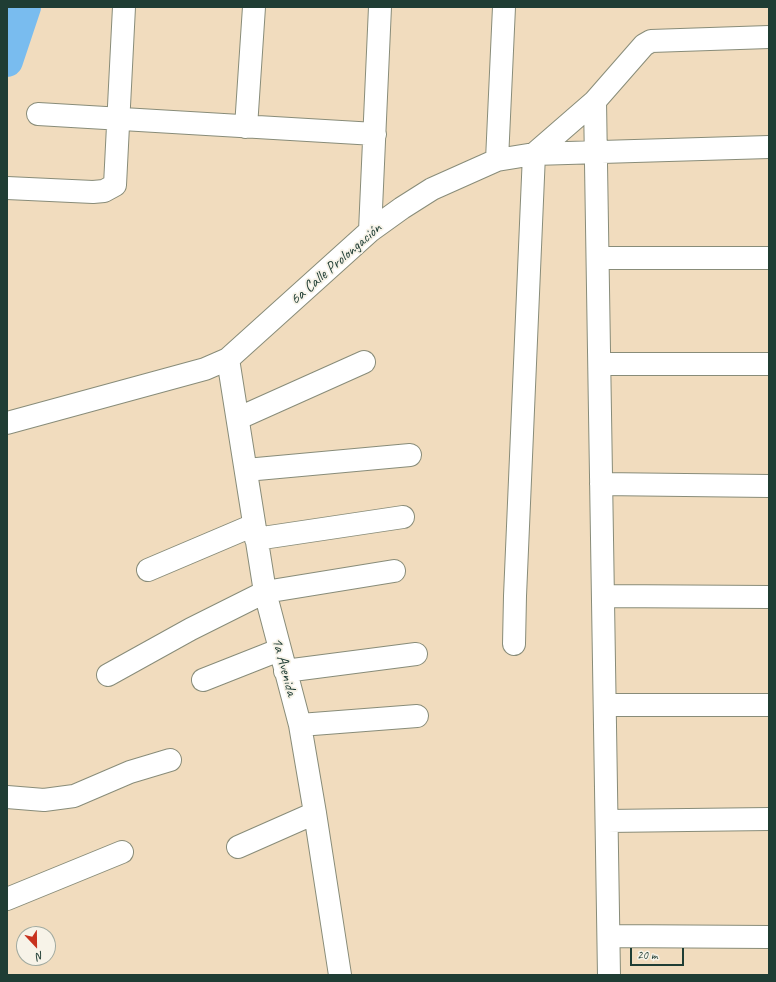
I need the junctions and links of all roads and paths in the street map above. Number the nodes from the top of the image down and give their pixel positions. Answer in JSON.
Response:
{"nodes":[{"id":1,"x":124,"y":7,"type":"edge"},
{"id":2,"x":254,"y":7,"type":"edge"},
{"id":3,"x":380,"y":7,"type":"edge"},
{"id":4,"x":504,"y":7,"type":"edge"},
{"id":5,"x":769,"y":37,"type":"edge"},
{"id":6,"x":595,"y":101,"type":"junction"},
{"id":7,"x":38,"y":114,"type":"dead end"},
{"id":8,"x":119,"y":119,"type":"junction"},
{"id":9,"x":246,"y":126,"type":"junction"},
{"id":10,"x":375,"y":134,"type":"junction"},
{"id":11,"x":769,"y":147,"type":"edge"},
{"id":12,"x":596,"y":151,"type":"junction"},
{"id":13,"x":534,"y":154,"type":"junction"},
{"id":14,"x":497,"y":160,"type":"junction"},
{"id":15,"x":7,"y":188,"type":"edge"},
{"id":16,"x":370,"y":231,"type":"junction"},
{"id":17,"x":598,"y":258,"type":"junction"},
{"id":18,"x":769,"y":258,"type":"edge"},
{"id":19,"x":228,"y":359,"type":"junction"},
{"id":20,"x":364,"y":362,"type":"dead end"},
{"id":21,"x":600,"y":364,"type":"junction"},
{"id":22,"x":769,"y":364,"type":"edge"},
{"id":23,"x":239,"y":418,"type":"junction"},
{"id":24,"x":7,"y":423,"type":"edge"},
{"id":25,"x":410,"y":455,"type":"dead end"},
{"id":26,"x":246,"y":470,"type":"junction"},
{"id":27,"x":601,"y":484,"type":"junction"},
{"id":28,"x":769,"y":486,"type":"edge"},
{"id":29,"x":403,"y":517,"type":"dead end"},
{"id":30,"x":255,"y":532,"type":"junction"},
{"id":31,"x":148,"y":570,"type":"dead end"},
{"id":32,"x":394,"y":571,"type":"dead end"},
{"id":33,"x":265,"y":592,"type":"junction"},
{"id":34,"x":603,"y":596,"type":"junction"},
{"id":35,"x":769,"y":597,"type":"edge"},
{"id":36,"x":514,"y":644,"type":"dead end"},
{"id":37,"x":279,"y":650,"type":"junction"},
{"id":38,"x":416,"y":654,"type":"dead end"},
{"id":39,"x":285,"y":672,"type":"junction"},
{"id":40,"x":108,"y":674,"type":"dead end"},
{"id":41,"x":203,"y":680,"type":"dead end"},
{"id":42,"x":605,"y":705,"type":"junction"},
{"id":43,"x":769,"y":705,"type":"edge"},
{"id":44,"x":417,"y":716,"type":"dead end"},
{"id":45,"x":300,"y":725,"type":"junction"},
{"id":46,"x":170,"y":760,"type":"dead end"},
{"id":47,"x":7,"y":797,"type":"edge"},
{"id":48,"x":315,"y":813,"type":"junction"},
{"id":49,"x":769,"y":819,"type":"edge"},
{"id":50,"x":607,"y":821,"type":"junction"},
{"id":51,"x":238,"y":847,"type":"dead end"},
{"id":52,"x":122,"y":852,"type":"dead end"},
{"id":53,"x":7,"y":899,"type":"edge"},
{"id":54,"x":609,"y":936,"type":"junction"},
{"id":55,"x":769,"y":937,"type":"edge"},
{"id":56,"x":340,"y":975,"type":"edge"},
{"id":57,"x":609,"y":975,"type":"edge"}],
"edges":[{"from":1,"to":8,"type":"street"},
{"from":2,"to":9,"type":"street"},
{"from":3,"to":10,"type":"street"},
{"from":4,"to":14,"type":"street"},
{"from":5,"to":6,"type":"street"},
{"from":6,"to":12,"type":"street"},
{"from":6,"to":13,"type":"street"},
{"from":7,"to":8,"type":"street"},
{"from":8,"to":9,"type":"street"},
{"from":8,"to":15,"type":"street"},
{"from":9,"to":10,"type":"street"},
{"from":10,"to":16,"type":"street"},
{"from":11,"to":12,"type":"street","name":"6a Calle Prolongación"},
{"from":12,"to":13,"type":"street","name":"6a Calle Prolongación"},
{"from":12,"to":17,"type":"street"},
{"from":13,"to":14,"type":"street","name":"6a Calle Prolongación"},
{"from":13,"to":36,"type":"street"},
{"from":14,"to":16,"type":"street","name":"6a Calle Prolongación"},
{"from":16,"to":19,"type":"street","name":"6a Calle Prolongación"},
{"from":17,"to":18,"type":"street"},
{"from":17,"to":21,"type":"street"},
{"from":19,"to":23,"type":"street","name":"1a Avenida"},
{"from":19,"to":24,"type":"street","name":"6a Calle Prolongación"},
{"from":20,"to":23,"type":"street"},
{"from":21,"to":22,"type":"street"},
{"from":21,"to":27,"type":"street"},
{"from":23,"to":26,"type":"street","name":"1a Avenida"},
{"from":25,"to":26,"type":"street"},
{"from":26,"to":30,"type":"street","name":"1a Avenida"},
{"from":27,"to":28,"type":"street"},
{"from":27,"to":34,"type":"street"},
{"from":29,"to":30,"type":"street"},
{"from":30,"to":31,"type":"street"},
{"from":30,"to":33,"type":"street","name":"1a Avenida"},
{"from":32,"to":33,"type":"street"},
{"from":33,"to":37,"type":"street","name":"1a Avenida"},
{"from":33,"to":40,"type":"street"},
{"from":34,"to":35,"type":"street"},
{"from":34,"to":42,"type":"street"},
{"from":37,"to":39,"type":"street","name":"1a Avenida"},
{"from":37,"to":41,"type":"street"},
{"from":38,"to":39,"type":"street"},
{"from":39,"to":45,"type":"street","name":"1a Avenida"},
{"from":42,"to":43,"type":"street"},
{"from":42,"to":50,"type":"street"},
{"from":44,"to":45,"type":"street"},
{"from":45,"to":48,"type":"street","name":"1a Avenida"},
{"from":46,"to":47,"type":"street"},
{"from":48,"to":51,"type":"street"},
{"from":48,"to":56,"type":"street","name":"1a Avenida"},
{"from":49,"to":50,"type":"street"},
{"from":50,"to":54,"type":"street"},
{"from":52,"to":53,"type":"street"},
{"from":54,"to":55,"type":"street"},
{"from":54,"to":57,"type":"street"}]}
